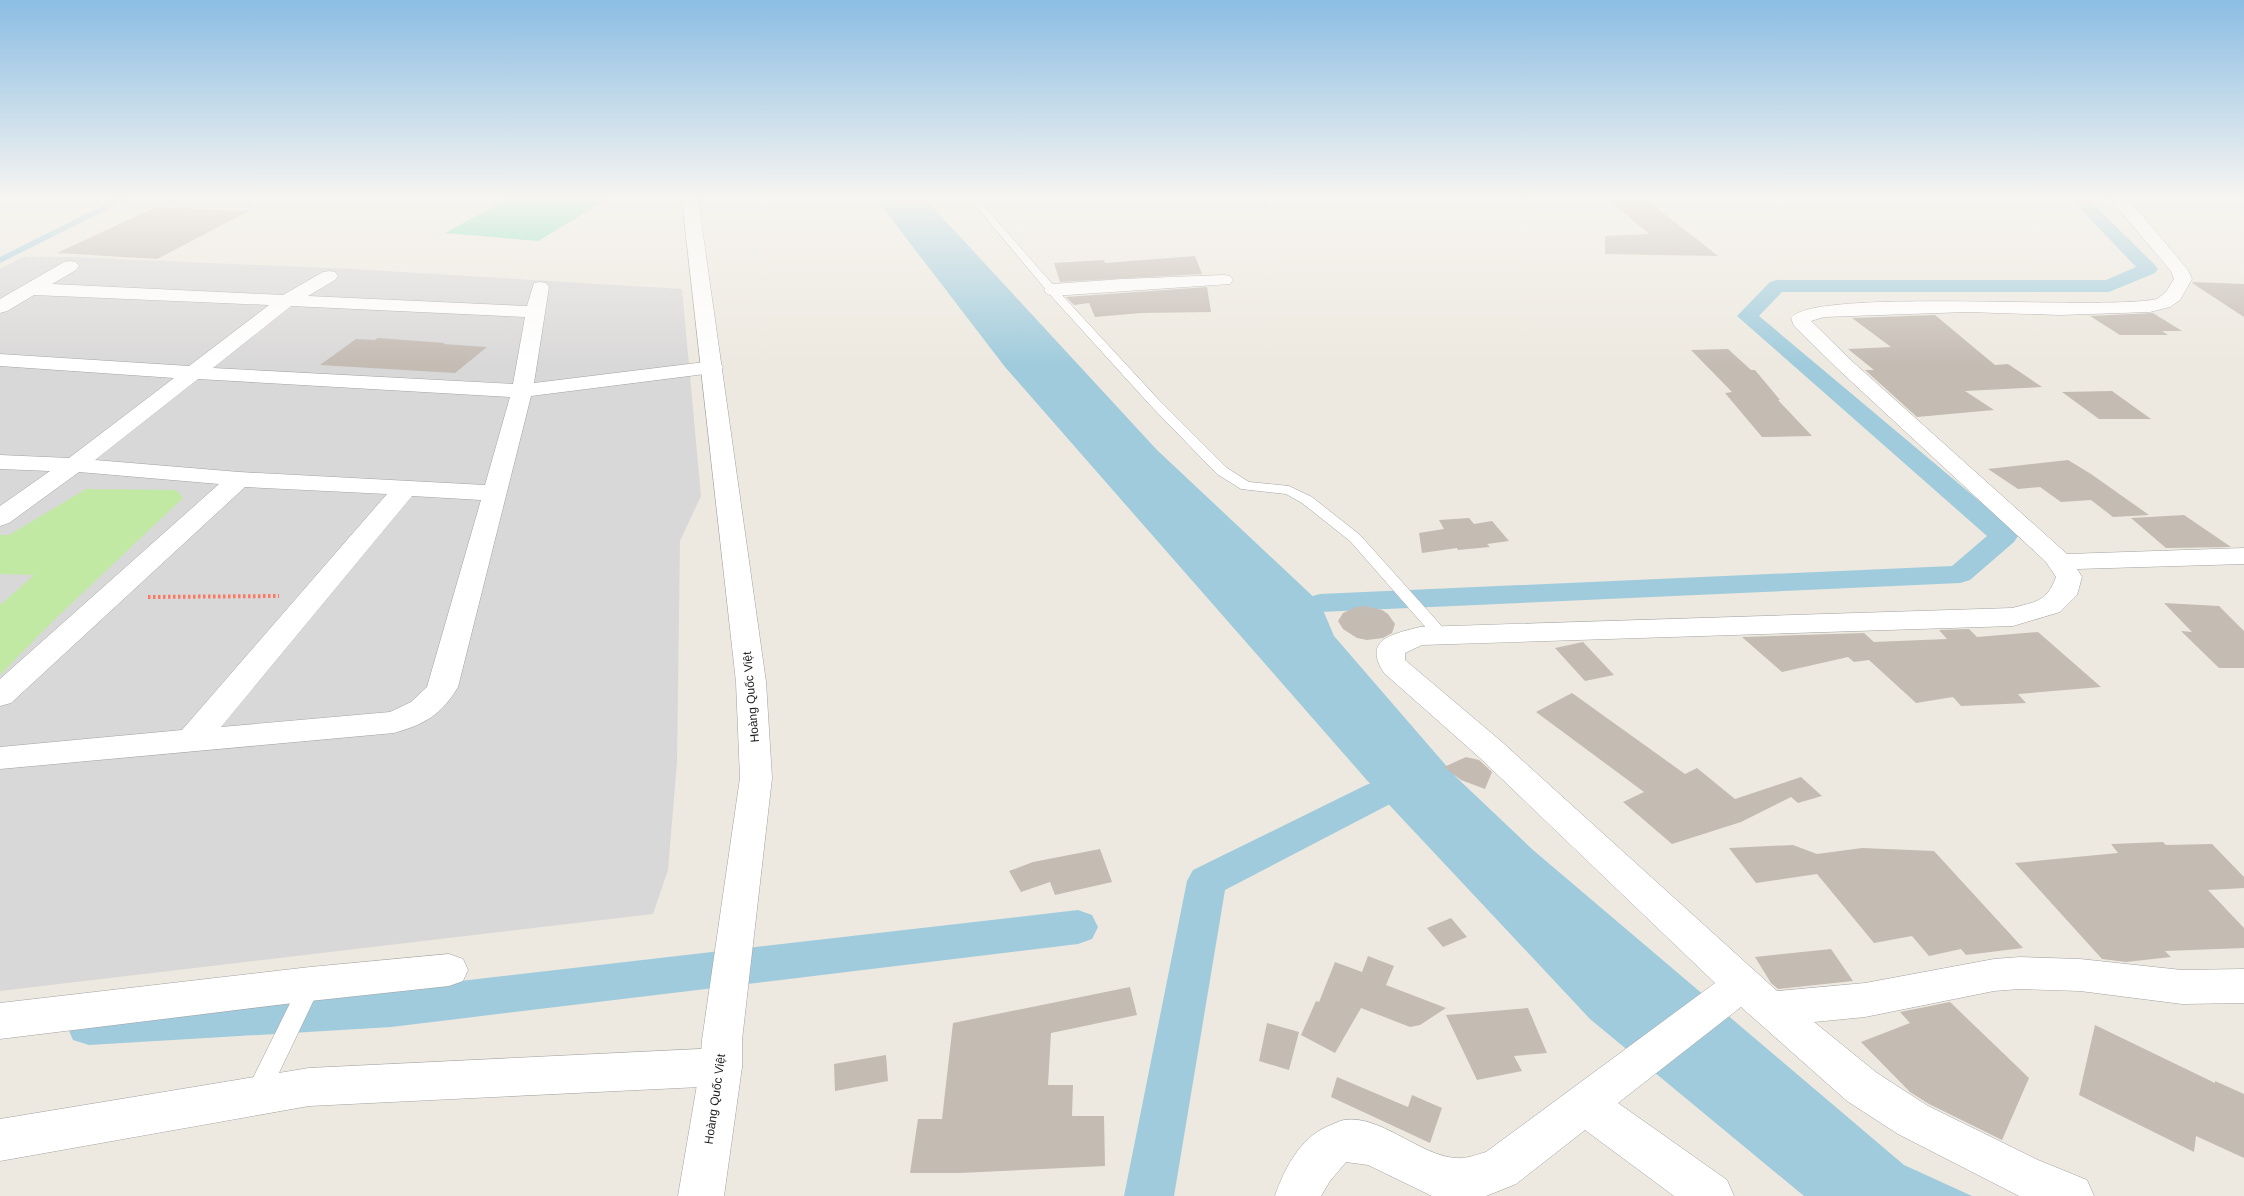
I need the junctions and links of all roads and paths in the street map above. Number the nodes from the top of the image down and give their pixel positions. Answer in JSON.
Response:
{"nodes":[{"id":1,"x":698,"y":255,"type":"edge"},
{"id":2,"x":1023,"y":255,"type":"edge"},
{"id":3,"x":2166,"y":255,"type":"edge"},
{"id":4,"x":70,"y":266,"type":"dead end"},
{"id":5,"x":329,"y":276,"type":"dead end"},
{"id":6,"x":1224,"y":280,"type":"dead end"},
{"id":7,"x":540,"y":287,"type":"dead end"},
{"id":8,"x":33,"y":288,"type":"junction"},
{"id":9,"x":1053,"y":290,"type":"junction"},
{"id":10,"x":288,"y":300,"type":"junction"},
{"id":11,"x":0,"y":307,"type":"edge"},
{"id":12,"x":536,"y":312,"type":"junction"},
{"id":13,"x":0,"y":360,"type":"edge"},
{"id":14,"x":713,"y":367,"type":"junction"},
{"id":15,"x":194,"y":374,"type":"junction"},
{"id":16,"x":522,"y":391,"type":"junction"},
{"id":17,"x":0,"y":462,"type":"edge"},
{"id":18,"x":74,"y":465,"type":"junction"},
{"id":19,"x":240,"y":479,"type":"junction"},
{"id":20,"x":406,"y":488,"type":"junction"},
{"id":21,"x":494,"y":493,"type":"junction"},
{"id":22,"x":0,"y":518,"type":"edge"},
{"id":23,"x":2244,"y":556,"type":"edge"},
{"id":24,"x":2060,"y":562,"type":"junction"},
{"id":25,"x":280,"y":596,"type":"dead end"},
{"id":26,"x":140,"y":597,"type":"dead end"},
{"id":27,"x":1441,"y":635,"type":"junction"},
{"id":28,"x":0,"y":696,"type":"edge"},
{"id":29,"x":192,"y":740,"type":"junction"},
{"id":30,"x":0,"y":758,"type":"edge"},
{"id":31,"x":450,"y":970,"type":"dead end"},
{"id":32,"x":2244,"y":986,"type":"edge"},
{"id":33,"x":306,"y":992,"type":"junction"},
{"id":34,"x":1745,"y":997,"type":"junction"},
{"id":35,"x":0,"y":1021,"type":"edge"},
{"id":36,"x":722,"y":1054,"type":"junction"},
{"id":37,"x":259,"y":1090,"type":"junction"},
{"id":38,"x":1593,"y":1097,"type":"junction"},
{"id":39,"x":0,"y":1140,"type":"edge"},
{"id":40,"x":701,"y":1196,"type":"edge"},
{"id":41,"x":1298,"y":1196,"type":"edge"},
{"id":42,"x":1710,"y":1196,"type":"edge"},
{"id":43,"x":2071,"y":1196,"type":"edge"}],
"edges":[{"from":1,"to":14,"type":"street","name":"Hoàng Quốc Việt"},
{"from":2,"to":9,"type":"lane"},
{"from":3,"to":24,"type":"street"},
{"from":4,"to":8,"type":"street"},
{"from":5,"to":10,"type":"street"},
{"from":6,"to":9,"type":"street"},
{"from":7,"to":12,"type":"street"},
{"from":8,"to":10,"type":"street"},
{"from":8,"to":11,"type":"street"},
{"from":9,"to":27,"type":"lane"},
{"from":10,"to":12,"type":"street"},
{"from":10,"to":15,"type":"street"},
{"from":12,"to":16,"type":"street"},
{"from":13,"to":15,"type":"street"},
{"from":14,"to":16,"type":"street"},
{"from":14,"to":36,"type":"street","name":"Hoàng Quốc Việt"},
{"from":15,"to":16,"type":"street"},
{"from":15,"to":18,"type":"street"},
{"from":16,"to":21,"type":"street"},
{"from":17,"to":18,"type":"street"},
{"from":18,"to":19,"type":"street"},
{"from":18,"to":22,"type":"street"},
{"from":19,"to":20,"type":"street"},
{"from":19,"to":28,"type":"street"},
{"from":20,"to":21,"type":"street"},
{"from":20,"to":29,"type":"street"},
{"from":21,"to":29,"type":"street"},
{"from":23,"to":24,"type":"street"},
{"from":24,"to":27,"type":"street"},
{"from":25,"to":26,"type":"path"},
{"from":27,"to":34,"type":"street"},
{"from":29,"to":30,"type":"street"},
{"from":31,"to":33,"type":"street"},
{"from":32,"to":34,"type":"street"},
{"from":33,"to":35,"type":"street"},
{"from":33,"to":37,"type":"lane"},
{"from":34,"to":38,"type":"street"},
{"from":34,"to":43,"type":"street"},
{"from":36,"to":37,"type":"street"},
{"from":36,"to":40,"type":"street","name":"Hoàng Quốc Việt"},
{"from":37,"to":39,"type":"street"},
{"from":38,"to":41,"type":"street"},
{"from":38,"to":42,"type":"street"}]}
